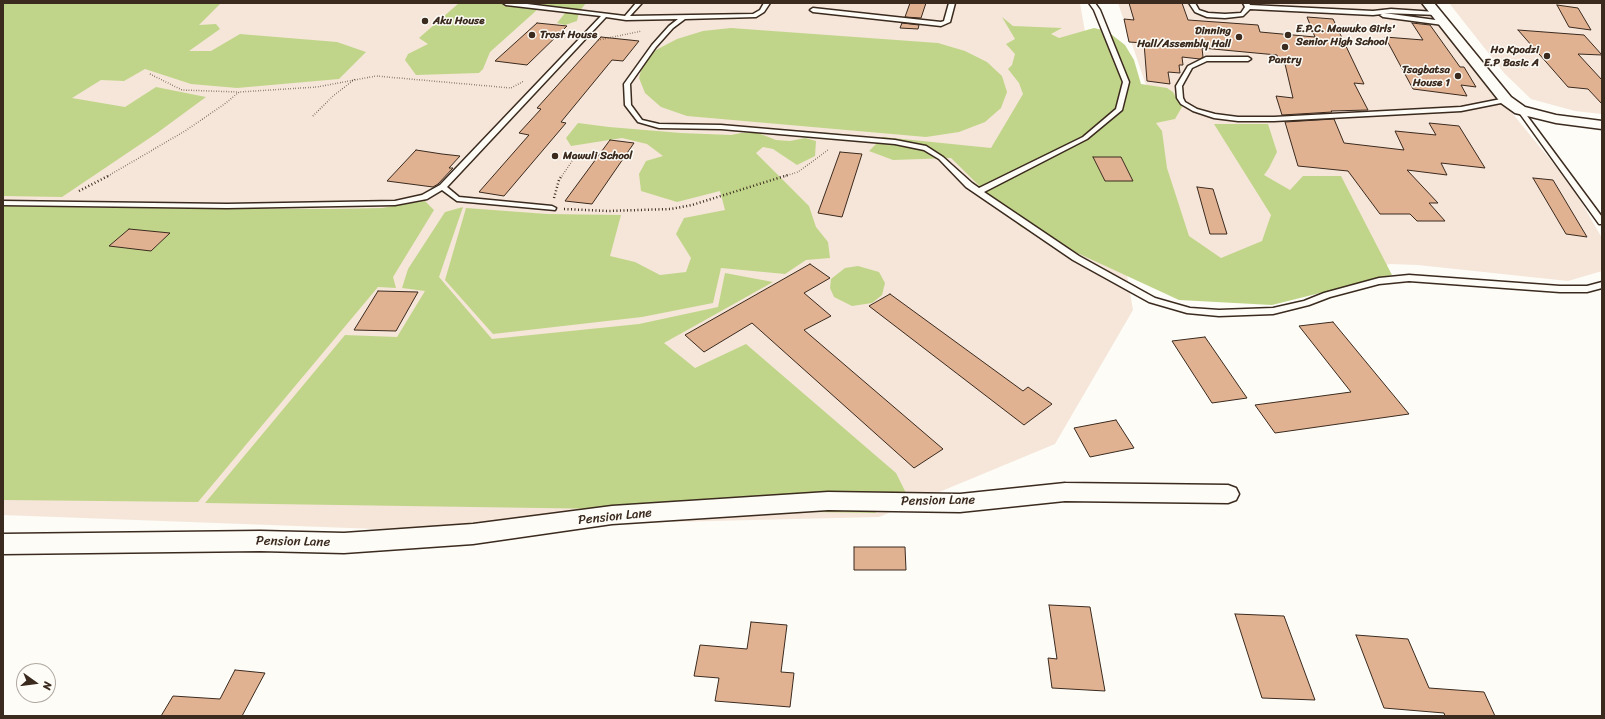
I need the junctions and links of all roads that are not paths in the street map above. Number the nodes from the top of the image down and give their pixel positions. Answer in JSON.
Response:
{"nodes":[{"id":1,"x":506,"y":3,"type":"edge"},
{"id":2,"x":639,"y":3,"type":"edge"},
{"id":3,"x":767,"y":3,"type":"edge"},
{"id":4,"x":952,"y":3,"type":"edge"},
{"id":5,"x":1092,"y":3,"type":"edge"},
{"id":6,"x":1192,"y":3,"type":"edge"},
{"id":7,"x":1289,"y":3,"type":"edge"},
{"id":8,"x":1428,"y":3,"type":"edge"},
{"id":9,"x":1247,"y":5,"type":"edge"},
{"id":10,"x":1292,"y":9,"type":"junction"},
{"id":11,"x":813,"y":10,"type":"dead end"},
{"id":12,"x":1373,"y":13,"type":"junction"},
{"id":13,"x":605,"y":15,"type":"junction"},
{"id":14,"x":626,"y":18,"type":"junction"},
{"id":15,"x":683,"y":18,"type":"junction"},
{"id":16,"x":1439,"y":19,"type":"junction"},
{"id":17,"x":1248,"y":59,"type":"dead end"},
{"id":18,"x":1506,"y":100,"type":"junction"},
{"id":19,"x":1520,"y":110,"type":"junction"},
{"id":20,"x":1602,"y":125,"type":"edge"},
{"id":21,"x":443,"y":187,"type":"junction"},
{"id":22,"x":979,"y":191,"type":"junction"},
{"id":23,"x":3,"y":203,"type":"edge"},
{"id":24,"x":552,"y":208,"type":"road end"},
{"id":25,"x":1602,"y":222,"type":"edge"},
{"id":26,"x":1602,"y":285,"type":"edge"},
{"id":27,"x":1228,"y":494,"type":"dead end"},
{"id":28,"x":3,"y":544,"type":"edge"}],
"edges":[{"from":1,"to":13,"type":"lane"},
{"from":2,"to":14,"type":"lane"},
{"from":3,"to":15,"type":"lane"},
{"from":4,"to":11,"type":"lane"},
{"from":5,"to":22,"type":"lane"},
{"from":6,"to":9,"type":"lane"},
{"from":7,"to":10,"type":"lane"},
{"from":8,"to":16,"type":"street"},
{"from":9,"to":10,"type":"lane"},
{"from":10,"to":12,"type":"lane"},
{"from":12,"to":16,"type":"lane"},
{"from":12,"to":16,"type":"lane"},
{"from":13,"to":14,"type":"lane"},
{"from":13,"to":21,"type":"lane"},
{"from":14,"to":15,"type":"lane"},
{"from":15,"to":22,"type":"lane"},
{"from":16,"to":18,"type":"street"},
{"from":17,"to":18,"type":"lane"},
{"from":18,"to":19,"type":"street"},
{"from":19,"to":20,"type":"street"},
{"from":19,"to":25,"type":"lane"},
{"from":21,"to":23,"type":"lane"},
{"from":21,"to":24,"type":"lane"},
{"from":22,"to":26,"type":"lane"},
{"from":27,"to":28,"type":"street","name":"Pension Lane"}]}
